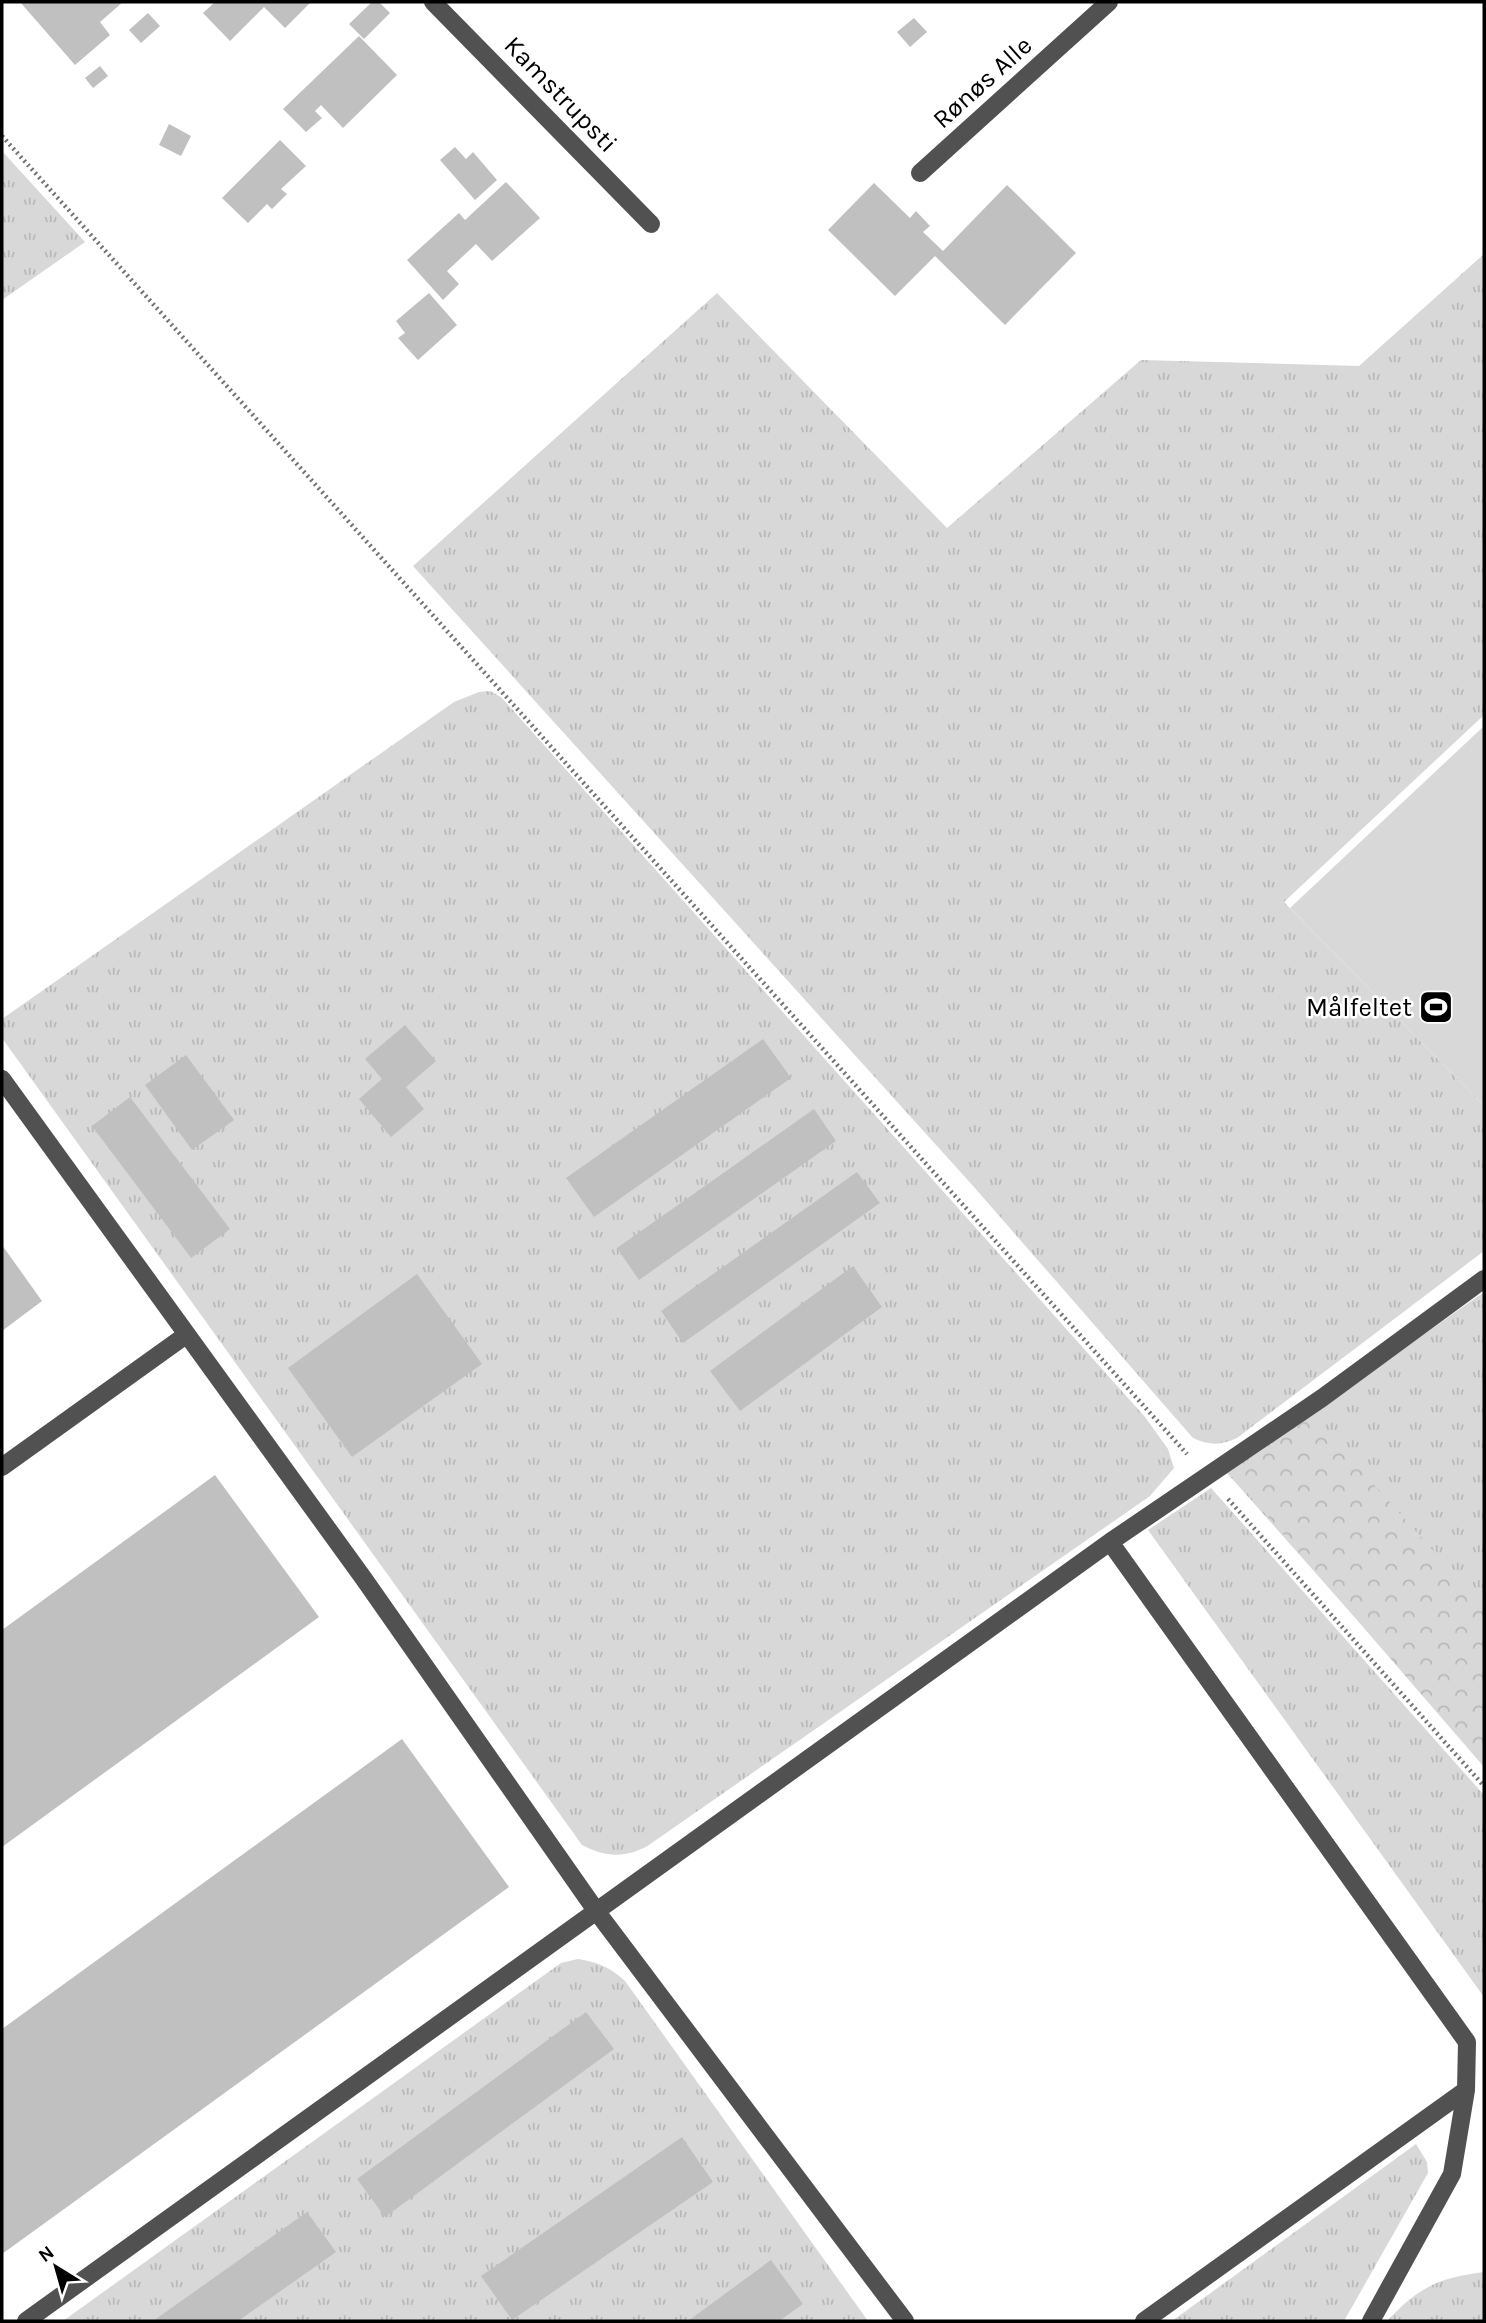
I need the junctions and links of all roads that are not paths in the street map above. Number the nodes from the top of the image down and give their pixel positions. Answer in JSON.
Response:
{"nodes":[{"id":1,"x":433,"y":2,"type":"edge"},
{"id":2,"x":1110,"y":2,"type":"edge"},
{"id":3,"x":920,"y":173,"type":"dead end"},
{"id":4,"x":651,"y":224,"type":"dead end"},
{"id":5,"x":2,"y":1079,"type":"edge"},
{"id":6,"x":1484,"y":1279,"type":"edge"},
{"id":7,"x":186,"y":1335,"type":"junction"},
{"id":8,"x":2,"y":1467,"type":"edge"},
{"id":9,"x":1110,"y":1542,"type":"junction"},
{"id":10,"x":597,"y":1912,"type":"junction"},
{"id":11,"x":1466,"y":2090,"type":"junction"},
{"id":12,"x":26,"y":2321,"type":"edge"},
{"id":13,"x":905,"y":2321,"type":"edge"},
{"id":14,"x":1144,"y":2321,"type":"edge"},
{"id":15,"x":1371,"y":2321,"type":"edge"}],
"edges":[{"from":1,"to":4,"type":"street","name":"Kamstrupsti"},
{"from":2,"to":3,"type":"street","name":"Rønøs Alle"},
{"from":5,"to":7,"type":"street"},
{"from":6,"to":9,"type":"street"},
{"from":7,"to":8,"type":"street"},
{"from":7,"to":10,"type":"street"},
{"from":9,"to":10,"type":"street"},
{"from":9,"to":11,"type":"street"},
{"from":10,"to":12,"type":"street"},
{"from":10,"to":13,"type":"street"},
{"from":11,"to":14,"type":"street"},
{"from":11,"to":15,"type":"street"}]}
